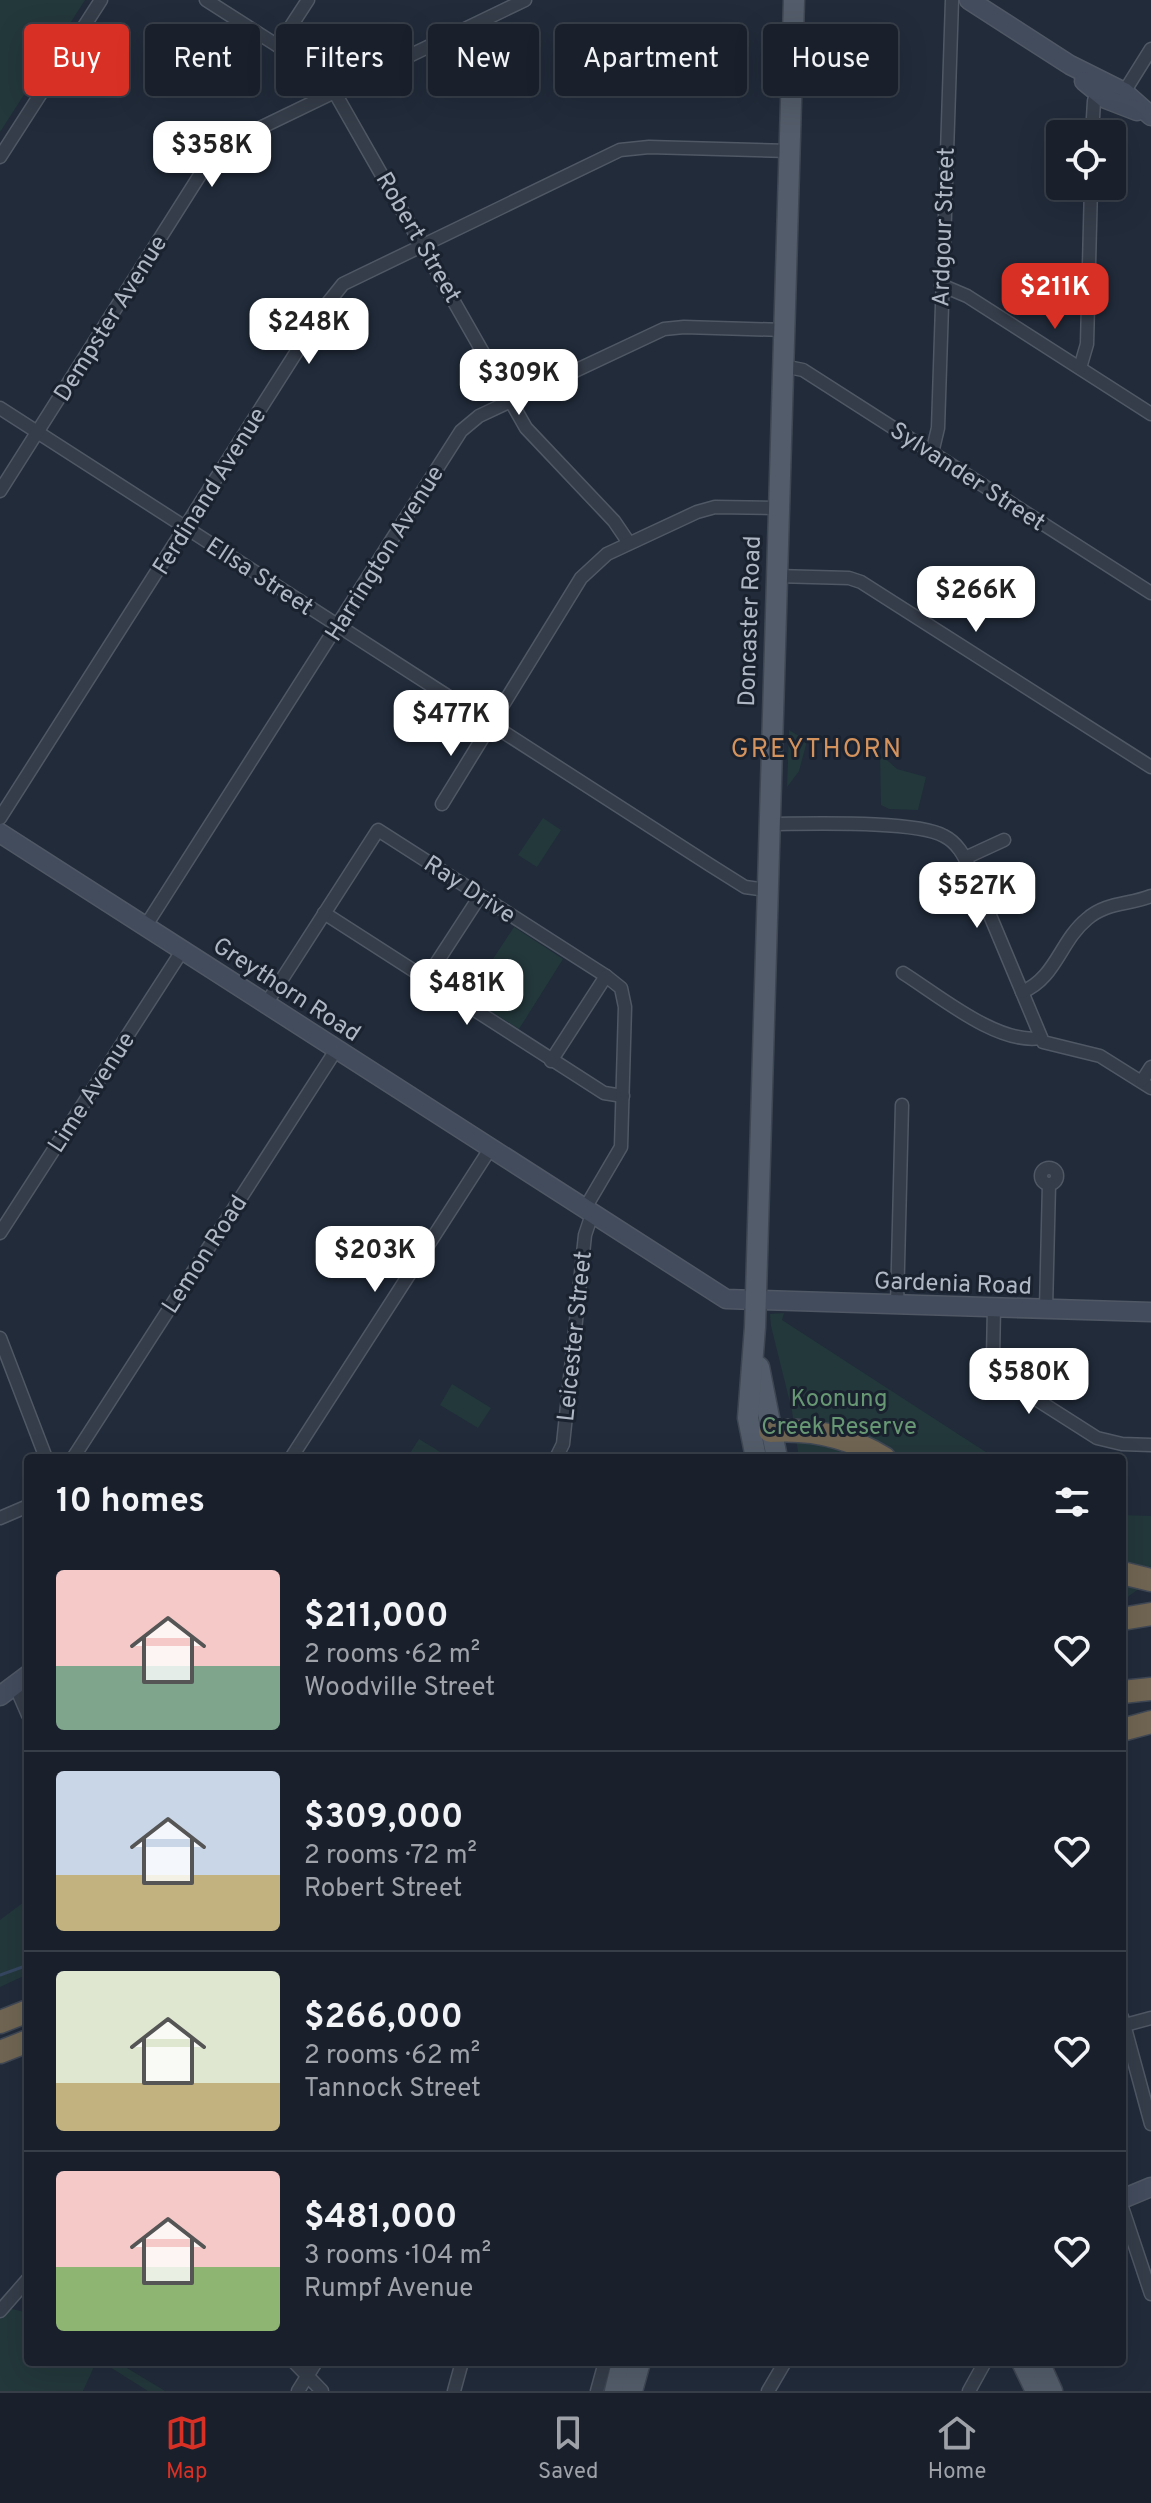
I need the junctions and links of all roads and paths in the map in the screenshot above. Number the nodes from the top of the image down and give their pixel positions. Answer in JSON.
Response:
{"nodes":[{"id":1,"x":101,"y":0,"type":"edge"},
{"id":2,"x":206,"y":0,"type":"edge"},
{"id":3,"x":308,"y":0,"type":"edge"},
{"id":4,"x":525,"y":0,"type":"edge"},
{"id":5,"x":794,"y":0,"type":"edge"},
{"id":6,"x":952,"y":0,"type":"edge"},
{"id":7,"x":969,"y":0,"type":"edge"},
{"id":8,"x":292,"y":24,"type":"edge"},
{"id":9,"x":276,"y":45,"type":"edge"},
{"id":10,"x":1151,"y":49,"type":"edge"},
{"id":11,"x":412,"y":55,"type":"edge"},
{"id":12,"x":1098,"y":88,"type":"junction"},
{"id":13,"x":327,"y":96,"type":"edge"},
{"id":14,"x":337,"y":96,"type":"edge"},
{"id":15,"x":1121,"y":98,"type":"junction"},
{"id":16,"x":1151,"y":116,"type":"edge"},
{"id":17,"x":1094,"y":120,"type":"edge"},
{"id":18,"x":790,"y":151,"type":"junction"},
{"id":19,"x":0,"y":157,"type":"edge"},
{"id":20,"x":1091,"y":200,"type":"edge"},
{"id":21,"x":423,"y":245,"type":"junction"},
{"id":22,"x":941,"y":285,"type":"junction"},
{"id":23,"x":784,"y":330,"type":"junction"},
{"id":24,"x":783,"y":366,"type":"junction"},
{"id":25,"x":1080,"y":368,"type":"junction"},
{"id":26,"x":511,"y":401,"type":"junction"},
{"id":27,"x":0,"y":408,"type":"edge"},
{"id":28,"x":1151,"y":414,"type":"edge"},
{"id":29,"x":38,"y":432,"type":"junction"},
{"id":30,"x":932,"y":453,"type":"junction"},
{"id":31,"x":0,"y":491,"type":"edge"},
{"id":32,"x":779,"y":508,"type":"junction"},
{"id":33,"x":186,"y":528,"type":"junction"},
{"id":34,"x":629,"y":543,"type":"junction"},
{"id":35,"x":776,"y":576,"type":"junction"},
{"id":36,"x":1151,"y":593,"type":"edge"},
{"id":37,"x":338,"y":626,"type":"junction"},
{"id":38,"x":491,"y":724,"type":"junction"},
{"id":39,"x":1151,"y":767,"type":"edge"},
{"id":40,"x":442,"y":804,"type":"dead end"},
{"id":41,"x":0,"y":818,"type":"edge"},
{"id":42,"x":769,"y":824,"type":"junction"},
{"id":43,"x":0,"y":833,"type":"edge"},
{"id":44,"x":1004,"y":840,"type":"dead end"},
{"id":45,"x":965,"y":858,"type":"junction"},
{"id":46,"x":767,"y":890,"type":"junction"},
{"id":47,"x":480,"y":896,"type":"junction"},
{"id":48,"x":1151,"y":896,"type":"edge"},
{"id":49,"x":324,"y":913,"type":"junction"},
{"id":50,"x":145,"y":927,"type":"junction"},
{"id":51,"x":182,"y":951,"type":"junction"},
{"id":52,"x":903,"y":973,"type":"dead end"},
{"id":53,"x":606,"y":976,"type":"junction"},
{"id":54,"x":426,"y":979,"type":"junction"},
{"id":55,"x":1022,"y":992,"type":"junction"},
{"id":56,"x":266,"y":1004,"type":"junction"},
{"id":57,"x":1037,"y":1032,"type":"junction"},
{"id":58,"x":336,"y":1050,"type":"junction"},
{"id":59,"x":551,"y":1061,"type":"junction"},
{"id":60,"x":1151,"y":1067,"type":"edge"},
{"id":61,"x":1147,"y":1084,"type":"edge"},
{"id":62,"x":623,"y":1096,"type":"junction"},
{"id":63,"x":902,"y":1105,"type":"dead end"},
{"id":64,"x":490,"y":1149,"type":"junction"},
{"id":65,"x":1049,"y":1184,"type":"dead end"},
{"id":66,"x":588,"y":1212,"type":"junction"},
{"id":67,"x":0,"y":1233,"type":"edge"},
{"id":68,"x":754,"y":1302,"type":"junction"},
{"id":69,"x":897,"y":1305,"type":"junction"},
{"id":70,"x":994,"y":1307,"type":"junction"},
{"id":71,"x":1046,"y":1309,"type":"junction"},
{"id":72,"x":1151,"y":1312,"type":"edge"},
{"id":73,"x":0,"y":1338,"type":"edge"},
{"id":74,"x":5,"y":1365,"type":"edge"},
{"id":75,"x":756,"y":1442,"type":"edge"},
{"id":76,"x":1151,"y":1445,"type":"edge"},
{"id":77,"x":44,"y":1454,"type":"edge"},
{"id":78,"x":76,"y":1454,"type":"edge"},
{"id":79,"x":294,"y":1454,"type":"edge"},
{"id":80,"x":558,"y":1454,"type":"edge"},
{"id":81,"x":876,"y":1454,"type":"edge"},
{"id":82,"x":24,"y":1508,"type":"edge"},
{"id":83,"x":0,"y":1518,"type":"edge"},
{"id":84,"x":1126,"y":1575,"type":"edge"},
{"id":85,"x":1151,"y":1580,"type":"edge"},
{"id":86,"x":1151,"y":1614,"type":"edge"},
{"id":87,"x":1126,"y":1618,"type":"edge"},
{"id":88,"x":14,"y":1685,"type":"edge"},
{"id":89,"x":1151,"y":1689,"type":"edge"},
{"id":90,"x":1126,"y":1692,"type":"edge"},
{"id":91,"x":24,"y":1706,"type":"edge"},
{"id":92,"x":1151,"y":1722,"type":"edge"},
{"id":93,"x":1126,"y":1729,"type":"edge"},
{"id":94,"x":24,"y":2013,"type":"edge"},
{"id":95,"x":1151,"y":2018,"type":"edge"},
{"id":96,"x":1126,"y":2021,"type":"edge"},
{"id":97,"x":0,"y":2022,"type":"edge"},
{"id":98,"x":1126,"y":2029,"type":"edge"},
{"id":99,"x":24,"y":2043,"type":"edge"},
{"id":100,"x":0,"y":2052,"type":"edge"},
{"id":101,"x":1151,"y":2124,"type":"edge"},
{"id":102,"x":1151,"y":2187,"type":"edge"},
{"id":103,"x":1151,"y":2196,"type":"edge"},
{"id":104,"x":1126,"y":2198,"type":"edge"},
{"id":105,"x":1126,"y":2199,"type":"edge"},
{"id":106,"x":1126,"y":2219,"type":"edge"},
{"id":107,"x":24,"y":2284,"type":"edge"},
{"id":108,"x":1151,"y":2294,"type":"edge"},
{"id":109,"x":0,"y":2311,"type":"edge"},
{"id":110,"x":298,"y":2366,"type":"edge"},
{"id":111,"x":314,"y":2366,"type":"edge"},
{"id":112,"x":461,"y":2366,"type":"edge"},
{"id":113,"x":604,"y":2366,"type":"edge"},
{"id":114,"x":621,"y":2366,"type":"edge"},
{"id":115,"x":639,"y":2366,"type":"edge"},
{"id":116,"x":783,"y":2366,"type":"edge"},
{"id":117,"x":983,"y":2366,"type":"edge"},
{"id":118,"x":1024,"y":2366,"type":"edge"},
{"id":119,"x":1041,"y":2366,"type":"edge"},
{"id":120,"x":308,"y":2375,"type":"junction"},
{"id":121,"x":298,"y":2391,"type":"edge"},
{"id":122,"x":322,"y":2391,"type":"edge"},
{"id":123,"x":454,"y":2391,"type":"edge"},
{"id":124,"x":597,"y":2391,"type":"edge"},
{"id":125,"x":615,"y":2391,"type":"edge"},
{"id":126,"x":632,"y":2391,"type":"edge"},
{"id":127,"x":768,"y":2391,"type":"edge"},
{"id":128,"x":969,"y":2391,"type":"edge"},
{"id":129,"x":1036,"y":2391,"type":"edge"},
{"id":130,"x":1052,"y":2391,"type":"edge"}],
"edges":[{"from":1,"to":19,"type":"street"},
{"from":2,"to":9,"type":"street","name":"Robert Street"},
{"from":3,"to":8,"type":"street"},
{"from":4,"to":11,"type":"street","name":"Dempster Avenue"},
{"from":5,"to":18,"type":"main road","name":"Doncaster Road"},
{"from":6,"to":22,"type":"street","name":"Ardgour Street"},
{"from":7,"to":12,"type":"main road"},
{"from":10,"to":15,"type":"street"},
{"from":12,"to":15,"type":"main road"},
{"from":12,"to":17,"type":"street"},
{"from":13,"to":29,"type":"street","name":"Dempster Avenue"},
{"from":14,"to":21,"type":"street","name":"Robert Street"},
{"from":15,"to":16,"type":"main road"},
{"from":18,"to":21,"type":"street","name":"Ferdinand Avenue"},
{"from":18,"to":23,"type":"main road","name":"Doncaster Road"},
{"from":20,"to":25,"type":"street"},
{"from":21,"to":26,"type":"street","name":"Robert Street"},
{"from":21,"to":33,"type":"street","name":"Ferdinand Avenue"},
{"from":22,"to":25,"type":"street"},
{"from":22,"to":30,"type":"street","name":"Ardgour Street"},
{"from":23,"to":24,"type":"main road","name":"Doncaster Road"},
{"from":23,"to":26,"type":"street","name":"Harrington Avenue"},
{"from":24,"to":30,"type":"street","name":"Sylvander Street"},
{"from":24,"to":32,"type":"main road","name":"Doncaster Road"},
{"from":25,"to":28,"type":"street"},
{"from":26,"to":34,"type":"street","name":"Robert Street"},
{"from":26,"to":37,"type":"street","name":"Harrington Avenue"},
{"from":27,"to":29,"type":"street","name":"Ellsa Street"},
{"from":29,"to":31,"type":"street","name":"Dempster Avenue"},
{"from":29,"to":33,"type":"street","name":"Ellsa Street"},
{"from":30,"to":36,"type":"street","name":"Sylvander Street"},
{"from":32,"to":34,"type":"street"},
{"from":32,"to":35,"type":"main road","name":"Doncaster Road"},
{"from":33,"to":37,"type":"street","name":"Ellsa Street"},
{"from":33,"to":41,"type":"street","name":"Ferdinand Avenue"},
{"from":34,"to":38,"type":"street"},
{"from":35,"to":39,"type":"street"},
{"from":35,"to":42,"type":"main road","name":"Doncaster Road"},
{"from":37,"to":38,"type":"street","name":"Ellsa Street"},
{"from":37,"to":50,"type":"street","name":"Harrington Avenue"},
{"from":38,"to":40,"type":"street"},
{"from":38,"to":46,"type":"street","name":"Ellsa Street"},
{"from":42,"to":45,"type":"street"},
{"from":42,"to":46,"type":"main road","name":"Doncaster Road"},
{"from":43,"to":50,"type":"main road","name":"Greythorn Road"},
{"from":44,"to":45,"type":"street"},
{"from":45,"to":55,"type":"street"},
{"from":46,"to":68,"type":"main road","name":"Doncaster Road"},
{"from":47,"to":49,"type":"street","name":"Ray Drive"},
{"from":47,"to":53,"type":"street","name":"Ray Drive"},
{"from":47,"to":54,"type":"street"},
{"from":48,"to":55,"type":"street"},
{"from":49,"to":54,"type":"street"},
{"from":49,"to":56,"type":"street","name":"Ray Drive"},
{"from":50,"to":51,"type":"main road","name":"Greythorn Road"},
{"from":51,"to":56,"type":"main road","name":"Greythorn Road"},
{"from":51,"to":67,"type":"street","name":"Lime Avenue"},
{"from":52,"to":57,"type":"street"},
{"from":53,"to":59,"type":"street"},
{"from":53,"to":62,"type":"street","name":"Ray Drive"},
{"from":54,"to":59,"type":"street"},
{"from":55,"to":57,"type":"street"},
{"from":56,"to":58,"type":"main road","name":"Greythorn Road"},
{"from":57,"to":61,"type":"street"},
{"from":58,"to":64,"type":"main road","name":"Greythorn Road"},
{"from":58,"to":78,"type":"street","name":"Lemon Road"},
{"from":59,"to":62,"type":"street"},
{"from":60,"to":61,"type":"street"},
{"from":62,"to":66,"type":"street","name":"Ray Drive"},
{"from":63,"to":69,"type":"street"},
{"from":64,"to":66,"type":"main road","name":"Greythorn Road"},
{"from":64,"to":79,"type":"street"},
{"from":65,"to":71,"type":"street"},
{"from":66,"to":68,"type":"main road","name":"Greythorn Road"},
{"from":66,"to":80,"type":"street","name":"Leicester Street"},
{"from":68,"to":69,"type":"main road","name":"Gardenia Road"},
{"from":68,"to":75,"type":"main road","name":"Doncaster Road"},
{"from":69,"to":70,"type":"main road","name":"Gardenia Road"},
{"from":70,"to":71,"type":"main road","name":"Gardenia Road"},
{"from":70,"to":76,"type":"street"},
{"from":71,"to":72,"type":"main road","name":"Gardenia Road"},
{"from":73,"to":74,"type":"street"},
{"from":74,"to":77,"type":"street"},
{"from":75,"to":81,"type":"highway"},
{"from":82,"to":83,"type":"street"},
{"from":84,"to":85,"type":"highway"},
{"from":86,"to":87,"type":"highway"},
{"from":88,"to":91,"type":"street"},
{"from":89,"to":90,"type":"highway"},
{"from":92,"to":93,"type":"highway"},
{"from":94,"to":97,"type":"highway"},
{"from":95,"to":96,"type":"street"},
{"from":98,"to":101,"type":"street"},
{"from":99,"to":100,"type":"highway"},
{"from":102,"to":104,"type":"main road"},
{"from":103,"to":105,"type":"main road"},
{"from":106,"to":108,"type":"street"},
{"from":107,"to":109,"type":"street"},
{"from":110,"to":120,"type":"street"},
{"from":111,"to":120,"type":"street"},
{"from":112,"to":123,"type":"street"},
{"from":113,"to":124,"type":"street"},
{"from":114,"to":125,"type":"main road"},
{"from":115,"to":126,"type":"main road"},
{"from":116,"to":127,"type":"street"},
{"from":117,"to":128,"type":"street"},
{"from":118,"to":129,"type":"main road"},
{"from":119,"to":130,"type":"main road"},
{"from":120,"to":121,"type":"street"},
{"from":120,"to":122,"type":"street"}]}
